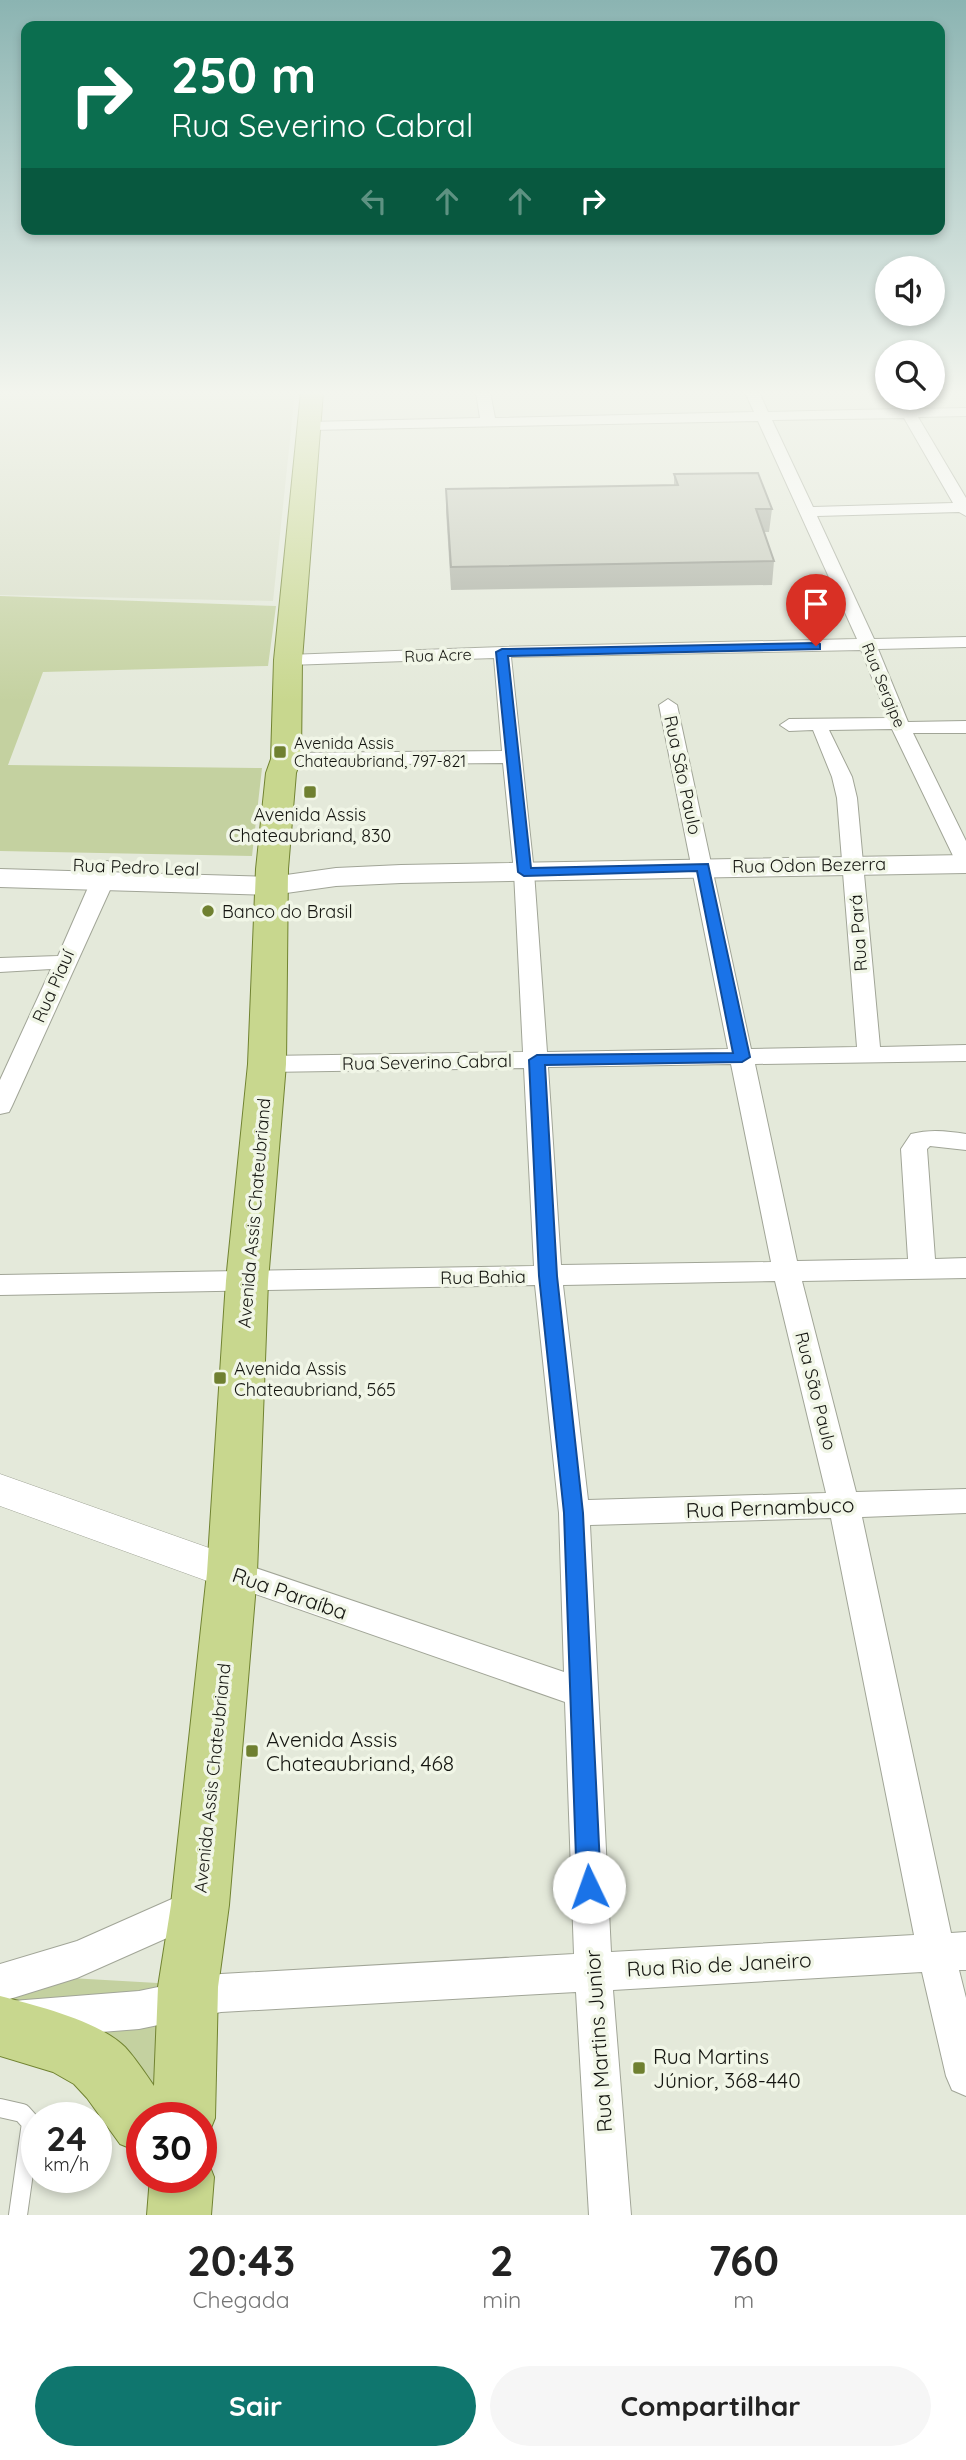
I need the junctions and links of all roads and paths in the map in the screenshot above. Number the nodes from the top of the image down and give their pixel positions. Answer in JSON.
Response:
{"nodes":[{"id":1,"x":303,"y":495,"type":"edge"},
{"id":2,"x":799,"y":495,"type":"edge"},
{"id":3,"x":965,"y":508,"type":"edge"},
{"id":4,"x":807,"y":512,"type":"junction"},
{"id":5,"x":966,"y":642,"type":"edge"},
{"id":6,"x":868,"y":645,"type":"junction"},
{"id":7,"x":502,"y":652,"type":"junction"},
{"id":8,"x":288,"y":660,"type":"junction"},
{"id":9,"x":668,"y":705,"type":"dead end"},
{"id":10,"x":789,"y":725,"type":"dead end"},
{"id":11,"x":900,"y":726,"type":"junction"},
{"id":12,"x":966,"y":727,"type":"edge"},
{"id":13,"x":821,"y":732,"type":"dead end"},
{"id":14,"x":513,"y":757,"type":"junction"},
{"id":15,"x":286,"y":759,"type":"junction"},
{"id":16,"x":0,"y":863,"type":"edge"},
{"id":17,"x":853,"y":863,"type":"junction"},
{"id":18,"x":966,"y":863,"type":"edge"},
{"id":19,"x":703,"y":867,"type":"junction"},
{"id":20,"x":524,"y":872,"type":"junction"},
{"id":21,"x":105,"y":874,"type":"junction"},
{"id":22,"x":0,"y":878,"type":"edge"},
{"id":23,"x":272,"y":879,"type":"junction"},
{"id":24,"x":64,"y":962,"type":"junction"},
{"id":25,"x":0,"y":965,"type":"edge"},
{"id":26,"x":966,"y":1053,"type":"edge"},
{"id":27,"x":869,"y":1055,"type":"junction"},
{"id":28,"x":742,"y":1057,"type":"junction"},
{"id":29,"x":537,"y":1060,"type":"junction"},
{"id":30,"x":267,"y":1064,"type":"junction"},
{"id":31,"x":0,"y":1106,"type":"edge"},
{"id":32,"x":966,"y":1142,"type":"edge"},
{"id":33,"x":966,"y":1268,"type":"edge"},
{"id":34,"x":922,"y":1269,"type":"junction"},
{"id":35,"x":786,"y":1271,"type":"junction"},
{"id":36,"x":548,"y":1276,"type":"junction"},
{"id":37,"x":247,"y":1281,"type":"junction"},
{"id":38,"x":0,"y":1285,"type":"edge"},
{"id":39,"x":0,"y":1490,"type":"edge"},
{"id":40,"x":966,"y":1501,"type":"edge"},
{"id":41,"x":844,"y":1504,"type":"junction"},
{"id":42,"x":573,"y":1513,"type":"junction"},
{"id":43,"x":232,"y":1573,"type":"junction"},
{"id":44,"x":580,"y":1692,"type":"junction"},
{"id":45,"x":200,"y":1905,"type":"junction"},
{"id":46,"x":951,"y":1951,"type":"edge"},
{"id":47,"x":593,"y":1971,"type":"junction"},
{"id":48,"x":0,"y":1983,"type":"edge"},
{"id":49,"x":204,"y":1998,"type":"junction"},
{"id":50,"x":0,"y":2024,"type":"edge"},
{"id":51,"x":966,"y":2076,"type":"edge"},
{"id":52,"x":128,"y":2102,"type":"edge"},
{"id":53,"x":187,"y":2102,"type":"edge"},
{"id":54,"x":0,"y":2108,"type":"edge"},
{"id":55,"x":180,"y":2193,"type":"edge"},
{"id":56,"x":18,"y":2215,"type":"edge"},
{"id":57,"x":178,"y":2215,"type":"edge"},
{"id":58,"x":610,"y":2215,"type":"edge"}],
"edges":[{"from":1,"to":8,"type":"main road","name":"Avenida Assis Chateubriand"},
{"from":2,"to":4,"type":"street","name":"Rua Sergipe"},
{"from":3,"to":4,"type":"street"},
{"from":4,"to":6,"type":"street","name":"Rua Sergipe"},
{"from":5,"to":6,"type":"street","name":"Rua Acre"},
{"from":6,"to":7,"type":"street","name":"Rua Acre"},
{"from":6,"to":11,"type":"street","name":"Rua Sergipe"},
{"from":7,"to":8,"type":"street","name":"Rua Acre"},
{"from":7,"to":14,"type":"street","name":"Rua Martins Junior"},
{"from":8,"to":15,"type":"main road","name":"Avenida Assis Chateubriand"},
{"from":9,"to":19,"type":"street","name":"Rua São Paulo"},
{"from":10,"to":11,"type":"street"},
{"from":11,"to":12,"type":"street"},
{"from":11,"to":18,"type":"street","name":"Rua Sergipe"},
{"from":13,"to":17,"type":"street","name":"Rua Pará"},
{"from":14,"to":15,"type":"street"},
{"from":14,"to":20,"type":"street","name":"Rua Martins Junior"},
{"from":15,"to":23,"type":"main road","name":"Avenida Assis Chateubriand"},
{"from":16,"to":21,"type":"main road","name":"Rua Pedro Leal"},
{"from":17,"to":18,"type":"main road","name":"Rua Odon Bezerra"},
{"from":17,"to":19,"type":"main road","name":"Rua Odon Bezerra"},
{"from":17,"to":27,"type":"street","name":"Rua Pará"},
{"from":19,"to":20,"type":"main road","name":"Rua Odon Bezerra"},
{"from":19,"to":28,"type":"street","name":"Rua São Paulo"},
{"from":20,"to":23,"type":"main road","name":"Rua Odon Bezerra"},
{"from":20,"to":29,"type":"street","name":"Rua Martins Junior"},
{"from":21,"to":22,"type":"main road","name":"Rua Pedro Leal"},
{"from":21,"to":23,"type":"main road","name":"Rua Pedro Leal"},
{"from":21,"to":24,"type":"street","name":"Rua Piauí"},
{"from":23,"to":30,"type":"main road","name":"Avenida Assis Chateubriand"},
{"from":24,"to":25,"type":"street"},
{"from":24,"to":31,"type":"street","name":"Rua Piauí"},
{"from":26,"to":27,"type":"street","name":"Rua Severino Cabral"},
{"from":27,"to":28,"type":"street","name":"Rua Severino Cabral"},
{"from":28,"to":29,"type":"street","name":"Rua Severino Cabral"},
{"from":28,"to":35,"type":"street","name":"Rua São Paulo"},
{"from":29,"to":30,"type":"street","name":"Rua Severino Cabral"},
{"from":29,"to":36,"type":"street","name":"Rua Martins Junior"},
{"from":30,"to":37,"type":"main road","name":"Avenida Assis Chateubriand"},
{"from":32,"to":34,"type":"street"},
{"from":33,"to":34,"type":"street","name":"Rua Bahia"},
{"from":34,"to":35,"type":"street","name":"Rua Bahia"},
{"from":35,"to":36,"type":"street","name":"Rua Bahia"},
{"from":35,"to":41,"type":"street","name":"Rua São Paulo"},
{"from":36,"to":37,"type":"street","name":"Rua Bahia"},
{"from":36,"to":42,"type":"street","name":"Rua Martins Junior"},
{"from":37,"to":38,"type":"street","name":"Rua Bahia"},
{"from":37,"to":43,"type":"main road","name":"Avenida Assis Chateubriand"},
{"from":39,"to":43,"type":"street","name":"Rua Paraíba"},
{"from":40,"to":41,"type":"street","name":"Rua Pernambuco"},
{"from":41,"to":42,"type":"street","name":"Rua Pernambuco"},
{"from":41,"to":46,"type":"street","name":"Rua São Paulo"},
{"from":42,"to":44,"type":"street","name":"Rua Martins Junior"},
{"from":43,"to":44,"type":"street","name":"Rua Paraíba"},
{"from":43,"to":45,"type":"main road","name":"Avenida Assis Chateubriand"},
{"from":44,"to":47,"type":"street","name":"Rua Martins Junior"},
{"from":45,"to":48,"type":"street"},
{"from":45,"to":49,"type":"main road","name":"Avenida Assis Chateubriand"},
{"from":46,"to":47,"type":"street","name":"Rua Rio de Janeiro"},
{"from":46,"to":51,"type":"street","name":"Rua São Paulo"},
{"from":47,"to":49,"type":"street","name":"Rua Rio de Janeiro"},
{"from":47,"to":58,"type":"street","name":"Rua Martins Junior"},
{"from":49,"to":50,"type":"street","name":"Rua Rio de Janeiro"},
{"from":49,"to":53,"type":"main road","name":"Avenida Assis Chateubriand"},
{"from":50,"to":52,"type":"main road"},
{"from":54,"to":56,"type":"lane"},
{"from":55,"to":57,"type":"main road"}]}
